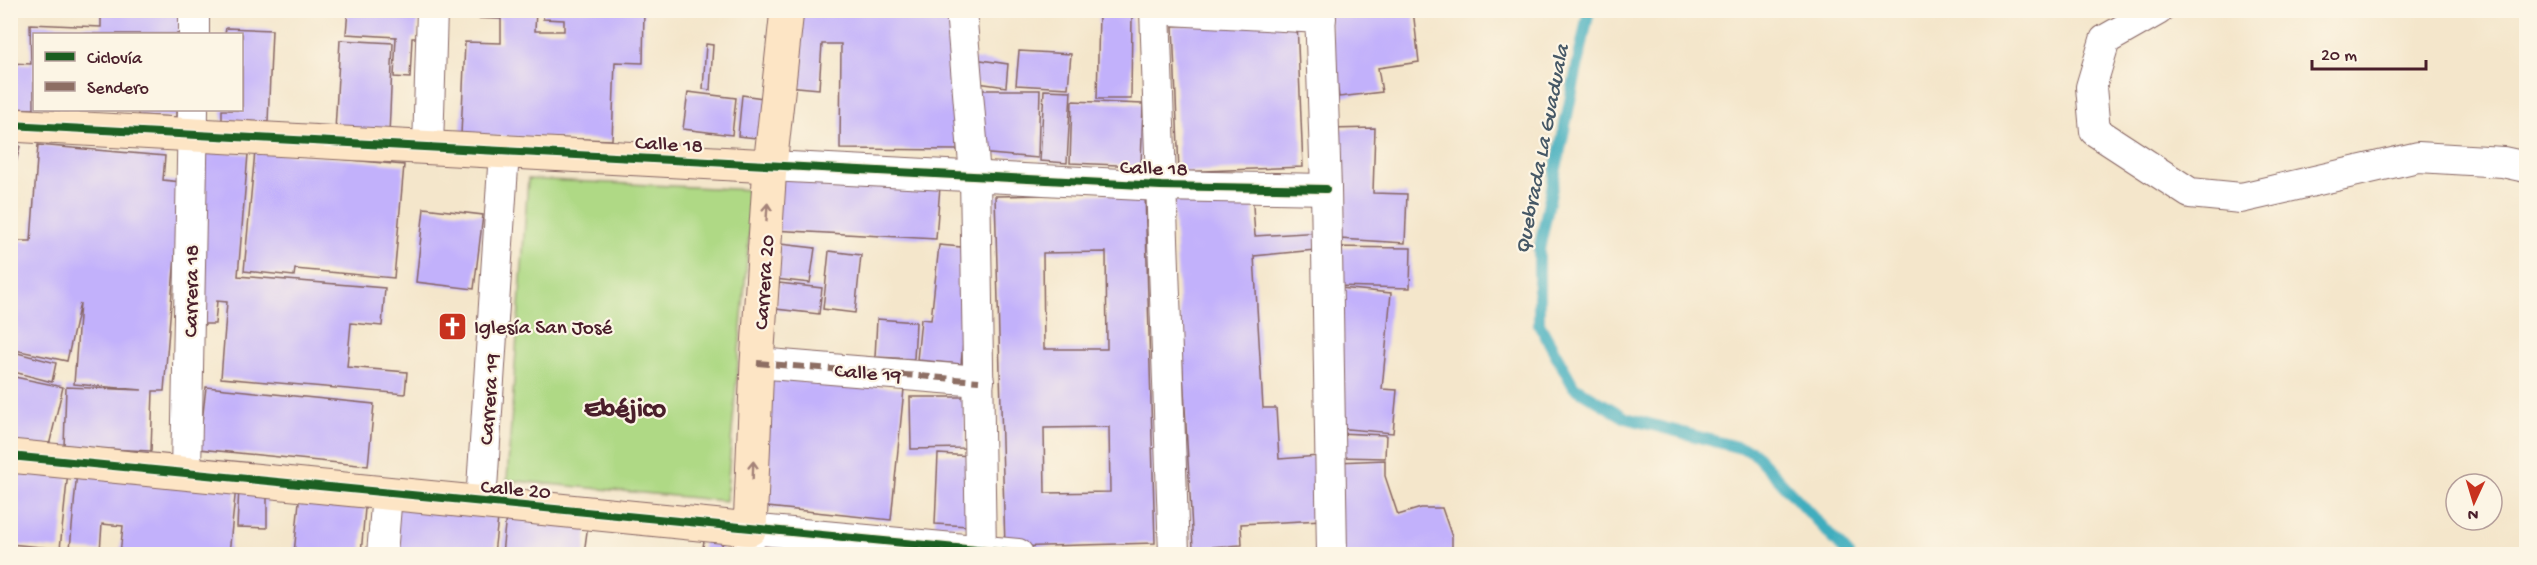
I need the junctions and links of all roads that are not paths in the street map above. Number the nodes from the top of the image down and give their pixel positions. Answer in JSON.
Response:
{"nodes":[{"id":1,"x":194,"y":10,"type":"edge"},
{"id":2,"x":432,"y":10,"type":"edge"},
{"id":3,"x":788,"y":10,"type":"edge"},
{"id":4,"x":961,"y":10,"type":"edge"},
{"id":5,"x":1155,"y":10,"type":"edge"},
{"id":6,"x":1168,"y":10,"type":"edge"},
{"id":7,"x":2158,"y":10,"type":"edge"},
{"id":8,"x":1320,"y":14,"type":"edge"},
{"id":9,"x":194,"y":33,"type":"edge"},
{"id":10,"x":193,"y":123,"type":"edge"},
{"id":11,"x":10,"y":125,"type":"edge"},
{"id":12,"x":428,"y":148,"type":"junction"},
{"id":13,"x":504,"y":152,"type":"junction"},
{"id":14,"x":770,"y":166,"type":"junction"},
{"id":15,"x":2526,"y":166,"type":"edge"},
{"id":16,"x":975,"y":176,"type":"junction"},
{"id":17,"x":1161,"y":186,"type":"junction"},
{"id":18,"x":1326,"y":189,"type":"junction"},
{"id":19,"x":758,"y":363,"type":"junction"},
{"id":20,"x":979,"y":381,"type":"junction"},
{"id":21,"x":10,"y":456,"type":"edge"},
{"id":22,"x":186,"y":472,"type":"junction"},
{"id":23,"x":387,"y":494,"type":"junction"},
{"id":24,"x":481,"y":503,"type":"junction"},
{"id":25,"x":749,"y":542,"type":"edge"},
{"id":26,"x":981,"y":553,"type":"edge"},
{"id":27,"x":382,"y":555,"type":"edge"},
{"id":28,"x":1018,"y":555,"type":"edge"},
{"id":29,"x":1174,"y":555,"type":"edge"},
{"id":30,"x":1332,"y":555,"type":"edge"}],
"edges":[{"from":1,"to":9,"type":"street"},
{"from":2,"to":12,"type":"street"},
{"from":3,"to":14,"type":"street","name":"Carrera 20"},
{"from":4,"to":16,"type":"street"},
{"from":5,"to":17,"type":"street"},
{"from":6,"to":8,"type":"street"},
{"from":7,"to":15,"type":"street"},
{"from":8,"to":18,"type":"street"},
{"from":10,"to":11,"type":"street","name":"Calle 18"},
{"from":10,"to":12,"type":"street","name":"Calle 18"},
{"from":10,"to":22,"type":"street","name":"Carrera 18"},
{"from":12,"to":13,"type":"street","name":"Calle 18"},
{"from":13,"to":14,"type":"street","name":"Calle 18"},
{"from":13,"to":24,"type":"street","name":"Carrera 19"},
{"from":14,"to":16,"type":"street","name":"Calle 18"},
{"from":19,"to":14,"type":"street","name":"Carrera 20","one_way":true},
{"from":16,"to":17,"type":"street","name":"Calle 18"},
{"from":16,"to":20,"type":"street"},
{"from":17,"to":18,"type":"street","name":"Calle 18"},
{"from":17,"to":29,"type":"street"},
{"from":18,"to":30,"type":"street"},
{"from":19,"to":20,"type":"street","name":"Calle 19"},
{"from":25,"to":19,"type":"street","name":"Carrera 20","one_way":true},
{"from":20,"to":26,"type":"street"},
{"from":21,"to":22,"type":"street","name":"Calle 20"},
{"from":22,"to":23,"type":"street","name":"Calle 20"},
{"from":23,"to":24,"type":"street","name":"Calle 20"},
{"from":23,"to":27,"type":"street"},
{"from":24,"to":25,"type":"street","name":"Calle 20"},
{"from":25,"to":26,"type":"street","name":"Calle 20"},
{"from":26,"to":28,"type":"street","name":"Calle 20"}]}
